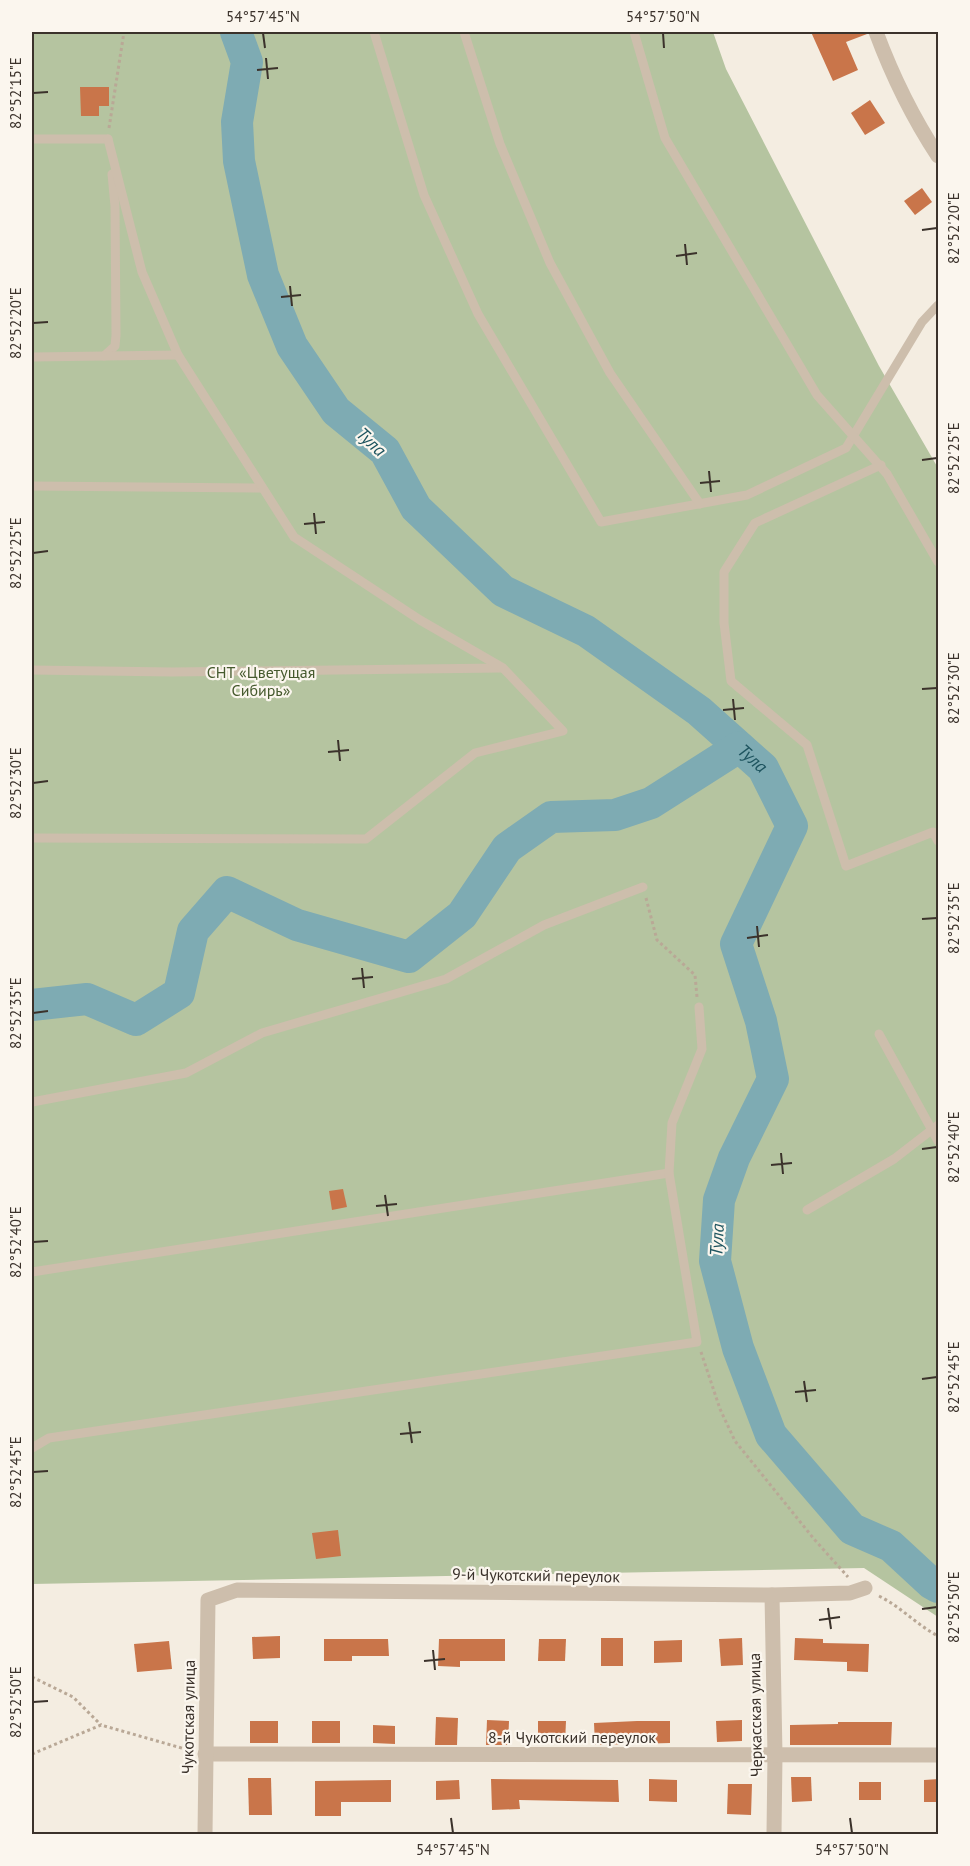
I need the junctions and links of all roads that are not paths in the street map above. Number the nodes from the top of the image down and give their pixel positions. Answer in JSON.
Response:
{"nodes":[{"id":1,"x":374,"y":32,"type":"edge"},
{"id":2,"x":464,"y":32,"type":"edge"},
{"id":3,"x":634,"y":32,"type":"edge"},
{"id":4,"x":876,"y":32,"type":"edge"},
{"id":5,"x":32,"y":138,"type":"edge"},
{"id":6,"x":108,"y":139,"type":"junction"},
{"id":7,"x":939,"y":156,"type":"edge"},
{"id":8,"x":939,"y":305,"type":"edge"},
{"id":9,"x":178,"y":355,"type":"junction"},
{"id":10,"x":104,"y":356,"type":"junction"},
{"id":11,"x":32,"y":357,"type":"edge"},
{"id":12,"x":854,"y":435,"type":"junction"},
{"id":13,"x":881,"y":465,"type":"junction"},
{"id":14,"x":32,"y":486,"type":"edge"},
{"id":15,"x":261,"y":488,"type":"junction"},
{"id":16,"x":700,"y":504,"type":"junction"},
{"id":17,"x":939,"y":562,"type":"edge"},
{"id":18,"x":503,"y":668,"type":"junction"},
{"id":19,"x":32,"y":670,"type":"edge"},
{"id":20,"x":32,"y":838,"type":"edge"},
{"id":21,"x":939,"y":841,"type":"edge"},
{"id":22,"x":643,"y":886,"type":"road end"},
{"id":23,"x":699,"y":1007,"type":"road end"},
{"id":24,"x":879,"y":1034,"type":"dead end"},
{"id":25,"x":32,"y":1102,"type":"edge"},
{"id":26,"x":935,"y":1128,"type":"edge"},
{"id":27,"x":939,"y":1142,"type":"edge"},
{"id":28,"x":669,"y":1173,"type":"junction"},
{"id":29,"x":807,"y":1210,"type":"dead end"},
{"id":30,"x":32,"y":1272,"type":"edge"},
{"id":31,"x":32,"y":1448,"type":"edge"},
{"id":32,"x":865,"y":1588,"type":"road end"},
{"id":33,"x":772,"y":1595,"type":"junction"},
{"id":34,"x":208,"y":1600,"type":"joint"},
{"id":35,"x":205,"y":1754,"type":"junction"},
{"id":36,"x":775,"y":1755,"type":"junction"},
{"id":37,"x":939,"y":1755,"type":"edge"},
{"id":38,"x":205,"y":1834,"type":"edge"},
{"id":39,"x":774,"y":1834,"type":"edge"}],
"edges":[{"from":1,"to":16,"type":"lane"},
{"from":2,"to":16,"type":"lane"},
{"from":3,"to":12,"type":"lane"},
{"from":4,"to":7,"type":"street"},
{"from":5,"to":6,"type":"lane"},
{"from":6,"to":9,"type":"lane"},
{"from":6,"to":10,"type":"lane"},
{"from":8,"to":12,"type":"lane"},
{"from":9,"to":10,"type":"lane"},
{"from":9,"to":15,"type":"lane"},
{"from":10,"to":11,"type":"lane"},
{"from":12,"to":13,"type":"lane"},
{"from":12,"to":16,"type":"lane"},
{"from":13,"to":17,"type":"lane"},
{"from":13,"to":21,"type":"lane"},
{"from":14,"to":15,"type":"lane"},
{"from":15,"to":18,"type":"lane"},
{"from":18,"to":19,"type":"lane"},
{"from":18,"to":20,"type":"lane"},
{"from":22,"to":25,"type":"lane"},
{"from":23,"to":28,"type":"lane"},
{"from":24,"to":26,"type":"lane"},
{"from":26,"to":27,"type":"lane"},
{"from":26,"to":29,"type":"lane"},
{"from":28,"to":30,"type":"lane"},
{"from":28,"to":31,"type":"lane"},
{"from":32,"to":33,"type":"street","name":"9-й Чукотский переулок"},
{"from":33,"to":34,"type":"street","name":"9-й Чукотский переулок"},
{"from":33,"to":36,"type":"street","name":"Черкасская улица"},
{"from":34,"to":35,"type":"street","name":"Чукотская улица"},
{"from":35,"to":36,"type":"street","name":"8-й Чукотский переулок"},
{"from":35,"to":38,"type":"street","name":"Чукотская улица"},
{"from":36,"to":37,"type":"street","name":"8-й Чукотский переулок"},
{"from":36,"to":39,"type":"street","name":"Черкасская улица"}]}
